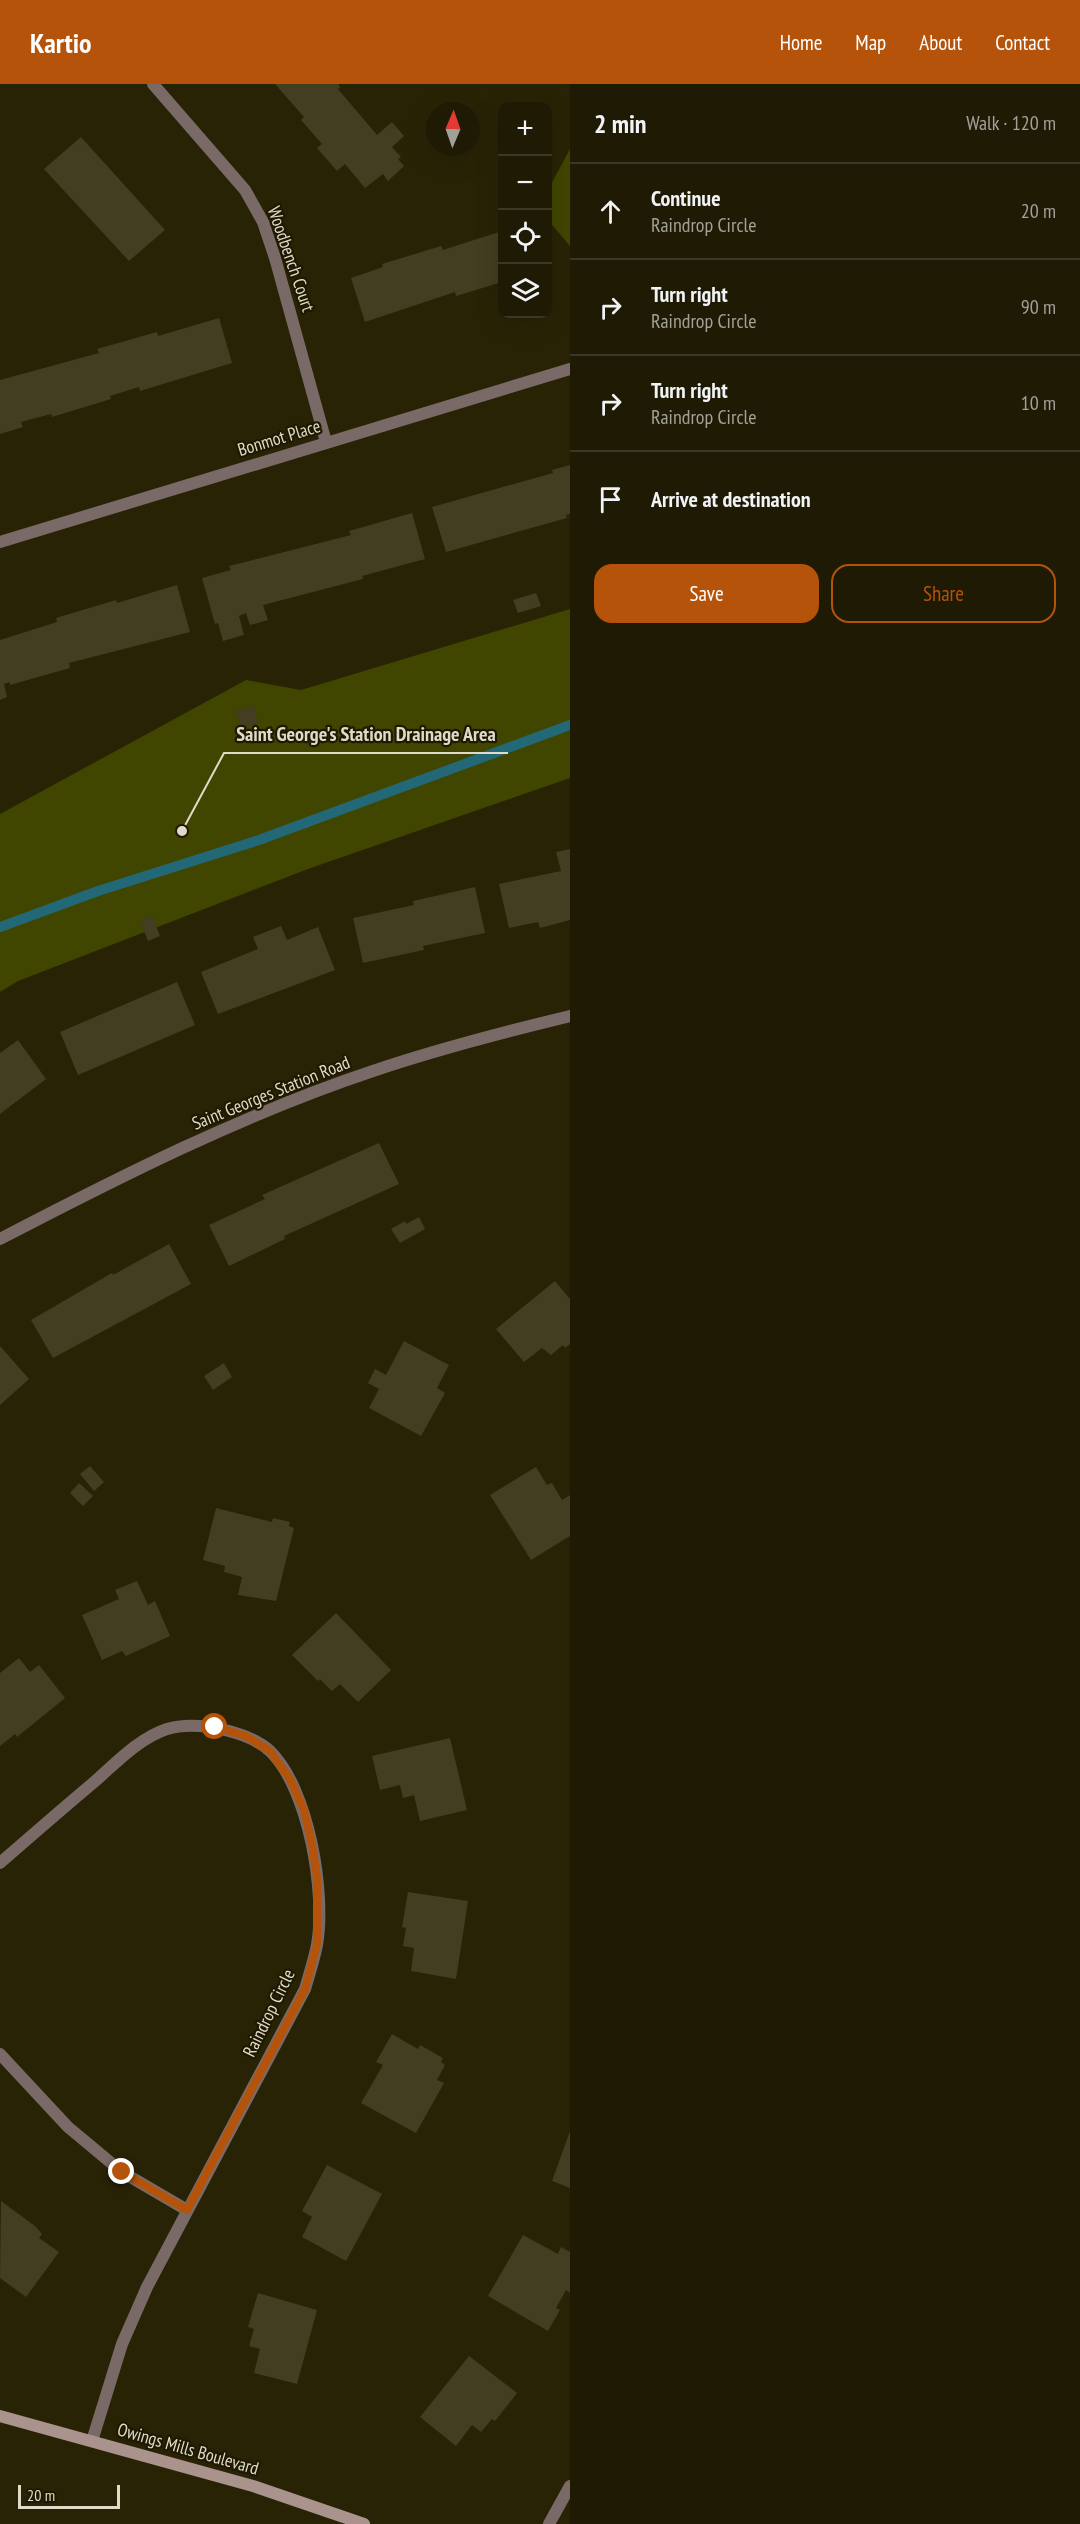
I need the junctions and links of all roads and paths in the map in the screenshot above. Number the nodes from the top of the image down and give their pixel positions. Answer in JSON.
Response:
{"nodes":[{"id":1,"x":153,"y":84,"type":"edge"},
{"id":2,"x":570,"y":369,"type":"edge"},
{"id":3,"x":326,"y":442,"type":"junction"},
{"id":4,"x":0,"y":542,"type":"edge"},
{"id":5,"x":570,"y":1016,"type":"edge"},
{"id":6,"x":0,"y":1239,"type":"edge"},
{"id":7,"x":0,"y":1863,"type":"edge"},
{"id":8,"x":0,"y":2054,"type":"edge"},
{"id":9,"x":187,"y":2210,"type":"junction"},
{"id":10,"x":0,"y":2416,"type":"edge"},
{"id":11,"x":92,"y":2441,"type":"junction"},
{"id":12,"x":570,"y":2486,"type":"edge"},
{"id":13,"x":364,"y":2524,"type":"edge"},
{"id":14,"x":549,"y":2524,"type":"edge"}],
"edges":[{"from":1,"to":3,"type":"street","name":"Woodbench Court"},
{"from":2,"to":3,"type":"street","name":"Bonmot Place"},
{"from":3,"to":4,"type":"street","name":"Bonmot Place"},
{"from":5,"to":6,"type":"street","name":"Saint Georges Station Road"},
{"from":7,"to":9,"type":"street","name":"Raindrop Circle"},
{"from":8,"to":9,"type":"street"},
{"from":9,"to":11,"type":"street","name":"Raindrop Circle"},
{"from":10,"to":11,"type":"main road","name":"Owings Mills Boulevard"},
{"from":11,"to":13,"type":"main road","name":"Owings Mills Boulevard"},
{"from":12,"to":14,"type":"street"}]}
